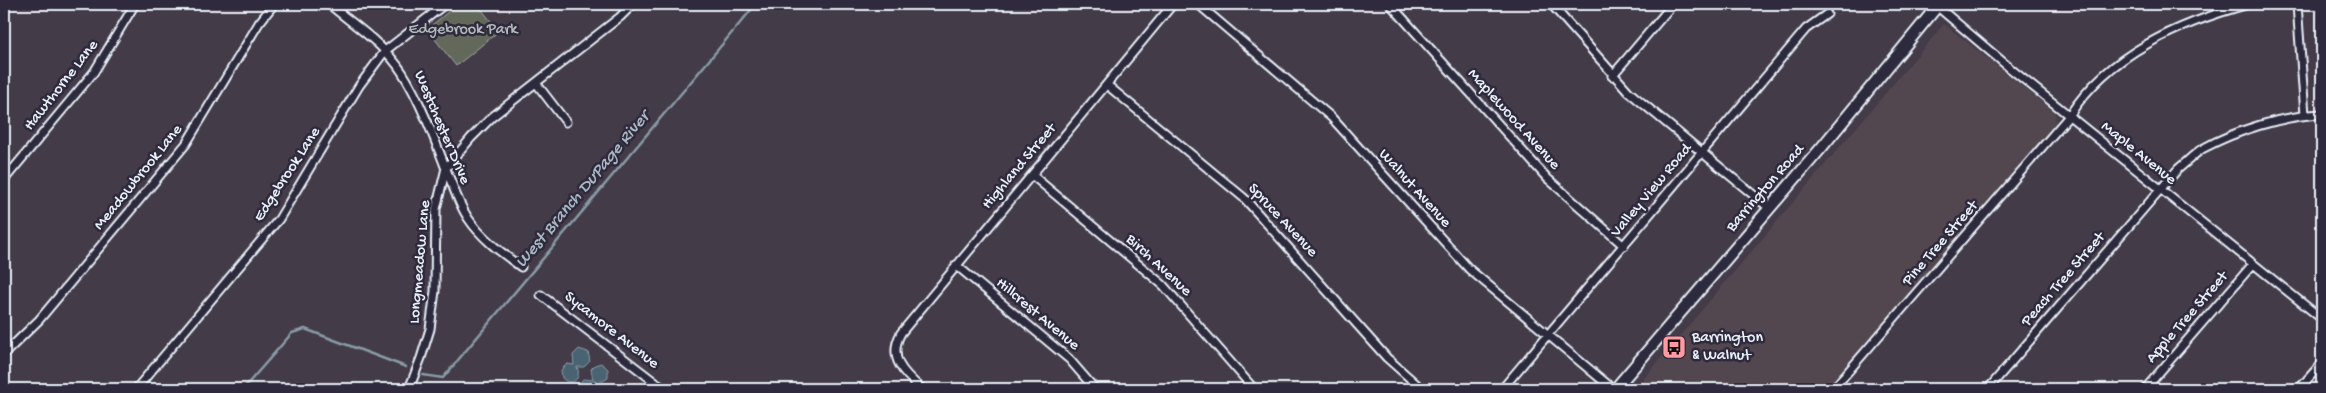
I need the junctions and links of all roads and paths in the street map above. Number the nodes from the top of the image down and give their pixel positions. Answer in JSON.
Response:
{"nodes":[{"id":1,"x":135,"y":4,"type":"edge"},
{"id":2,"x":274,"y":4,"type":"edge"},
{"id":3,"x":330,"y":4,"type":"edge"},
{"id":4,"x":444,"y":4,"type":"edge"},
{"id":5,"x":633,"y":4,"type":"edge"},
{"id":6,"x":1173,"y":4,"type":"edge"},
{"id":7,"x":1198,"y":4,"type":"edge"},
{"id":8,"x":1390,"y":4,"type":"edge"},
{"id":9,"x":1551,"y":4,"type":"edge"},
{"id":10,"x":1673,"y":4,"type":"edge"},
{"id":11,"x":2249,"y":4,"type":"edge"},
{"id":12,"x":2297,"y":4,"type":"edge"},
{"id":13,"x":1941,"y":5,"type":"edge"},
{"id":14,"x":1827,"y":14,"type":"dead end"},
{"id":15,"x":385,"y":51,"type":"junction"},
{"id":16,"x":1612,"y":76,"type":"junction"},
{"id":17,"x":536,"y":83,"type":"junction"},
{"id":18,"x":1107,"y":85,"type":"junction"},
{"id":19,"x":2322,"y":114,"type":"edge"},
{"id":20,"x":2305,"y":115,"type":"junction"},
{"id":21,"x":2069,"y":116,"type":"junction"},
{"id":22,"x":566,"y":122,"type":"dead end"},
{"id":23,"x":1702,"y":154,"type":"junction"},
{"id":24,"x":446,"y":168,"type":"junction"},
{"id":25,"x":1032,"y":174,"type":"junction"},
{"id":26,"x":4,"y":180,"type":"edge"},
{"id":27,"x":2160,"y":189,"type":"junction"},
{"id":28,"x":1768,"y":208,"type":"junction"},
{"id":29,"x":1624,"y":246,"type":"junction"},
{"id":30,"x":2253,"y":264,"type":"junction"},
{"id":31,"x":956,"y":265,"type":"junction"},
{"id":32,"x":521,"y":267,"type":"dead end"},
{"id":33,"x":542,"y":295,"type":"dead end"},
{"id":34,"x":2322,"y":319,"type":"edge"},
{"id":35,"x":1548,"y":336,"type":"junction"},
{"id":36,"x":4,"y":354,"type":"edge"},
{"id":37,"x":2322,"y":363,"type":"edge"},
{"id":38,"x":136,"y":389,"type":"edge"},
{"id":39,"x":409,"y":389,"type":"edge"},
{"id":40,"x":664,"y":389,"type":"edge"},
{"id":41,"x":922,"y":389,"type":"edge"},
{"id":42,"x":1095,"y":389,"type":"edge"},
{"id":43,"x":1254,"y":389,"type":"edge"},
{"id":44,"x":1422,"y":389,"type":"edge"},
{"id":45,"x":1502,"y":389,"type":"edge"},
{"id":46,"x":1614,"y":389,"type":"edge"},
{"id":47,"x":1833,"y":389,"type":"edge"},
{"id":48,"x":1988,"y":389,"type":"edge"},
{"id":49,"x":2145,"y":389,"type":"edge"},
{"id":50,"x":2299,"y":389,"type":"edge"}],
"edges":[{"from":1,"to":26,"type":"street","name":"Hawthorne Lane"},
{"from":2,"to":36,"type":"street","name":"Meadowbrook Lane"},
{"from":3,"to":15,"type":"street","name":"Westchester Drive"},
{"from":4,"to":15,"type":"street","name":"Edgebrook Lane"},
{"from":5,"to":17,"type":"street","name":"Longmeadow Lane"},
{"from":6,"to":18,"type":"street","name":"Highland Street"},
{"from":7,"to":35,"type":"street","name":"Walnut Avenue"},
{"from":8,"to":29,"type":"street","name":"Maplewood Avenue"},
{"from":9,"to":16,"type":"street"},
{"from":10,"to":16,"type":"street"},
{"from":11,"to":21,"type":"street","name":"Pine Tree Street"},
{"from":12,"to":20,"type":"street"},
{"from":13,"to":21,"type":"street","name":"Maple Avenue"},
{"from":13,"to":28,"type":"main road","name":"Barrington Road"},
{"from":14,"to":23,"type":"street","name":"Valley View Road"},
{"from":15,"to":24,"type":"street","name":"Westchester Drive"},
{"from":15,"to":38,"type":"street","name":"Edgebrook Lane"},
{"from":16,"to":23,"type":"street"},
{"from":17,"to":22,"type":"street"},
{"from":17,"to":24,"type":"street","name":"Longmeadow Lane"},
{"from":18,"to":25,"type":"street","name":"Highland Street"},
{"from":18,"to":44,"type":"street","name":"Spruce Avenue"},
{"from":19,"to":20,"type":"street","name":"Peach Tree Street"},
{"from":20,"to":27,"type":"street","name":"Peach Tree Street"},
{"from":21,"to":27,"type":"street","name":"Maple Avenue"},
{"from":21,"to":47,"type":"street","name":"Pine Tree Street"},
{"from":23,"to":28,"type":"street"},
{"from":23,"to":29,"type":"street","name":"Valley View Road"},
{"from":24,"to":32,"type":"street","name":"Westchester Drive"},
{"from":24,"to":39,"type":"street","name":"Longmeadow Lane"},
{"from":25,"to":31,"type":"street","name":"Highland Street"},
{"from":25,"to":43,"type":"street","name":"Birch Avenue"},
{"from":27,"to":30,"type":"street","name":"Maple Avenue"},
{"from":27,"to":48,"type":"street","name":"Peach Tree Street"},
{"from":28,"to":46,"type":"main road","name":"Barrington Road"},
{"from":29,"to":35,"type":"street","name":"Valley View Road"},
{"from":30,"to":34,"type":"street","name":"Maple Avenue"},
{"from":30,"to":49,"type":"street","name":"Apple Tree Street"},
{"from":31,"to":41,"type":"street","name":"Highland Street"},
{"from":31,"to":42,"type":"street","name":"Hillcrest Avenue"},
{"from":33,"to":40,"type":"street","name":"Sycamore Avenue"},
{"from":35,"to":45,"type":"street","name":"Valley View Road"},
{"from":35,"to":46,"type":"street","name":"Walnut Avenue"},
{"from":37,"to":50,"type":"street"}]}
